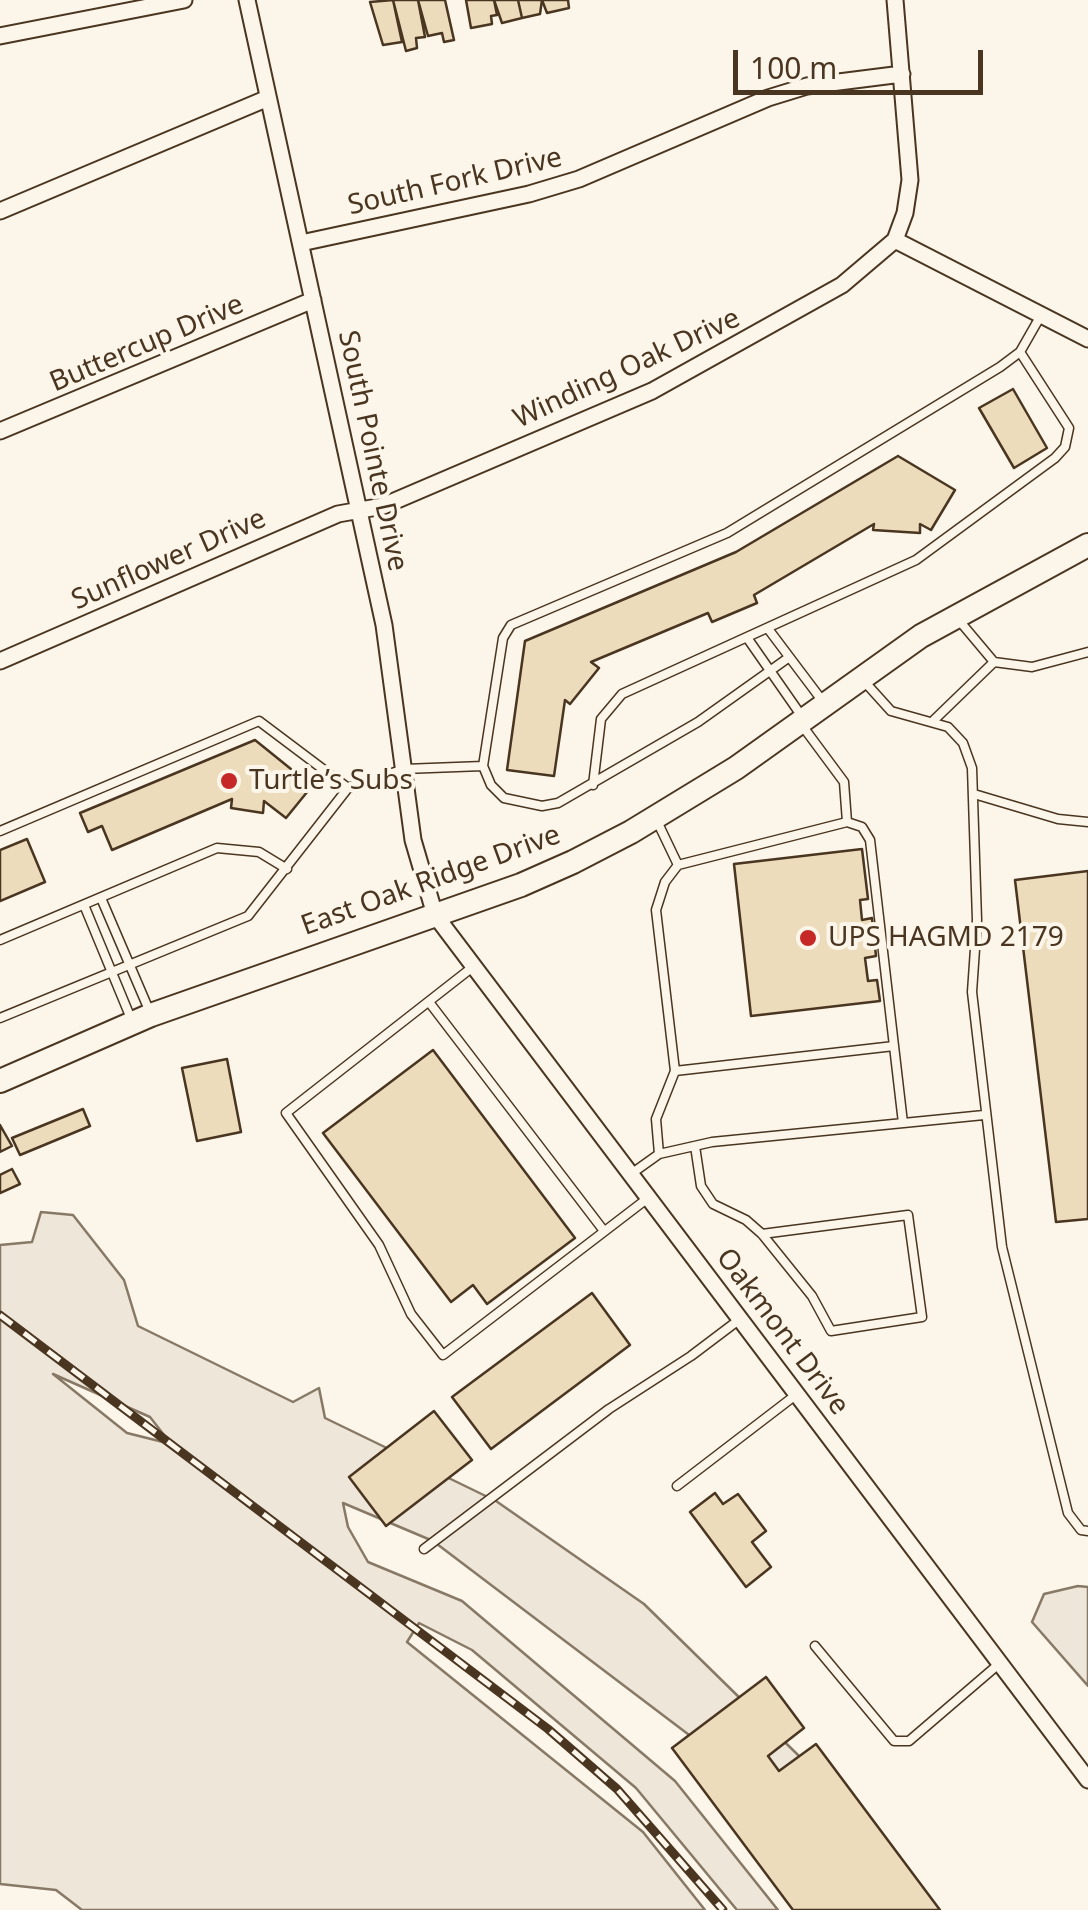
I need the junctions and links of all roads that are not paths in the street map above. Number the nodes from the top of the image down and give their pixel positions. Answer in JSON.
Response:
{"nodes":[{"id":1,"x":184,"y":0,"type":"edge"},
{"id":2,"x":247,"y":0,"type":"edge"},
{"id":3,"x":895,"y":0,"type":"edge"},
{"id":4,"x":0,"y":36,"type":"edge"},
{"id":5,"x":902,"y":74,"type":"junction"},
{"id":6,"x":268,"y":98,"type":"junction"},
{"id":7,"x":0,"y":212,"type":"edge"},
{"id":8,"x":895,"y":240,"type":"junction"},
{"id":9,"x":301,"y":243,"type":"junction"},
{"id":10,"x":313,"y":300,"type":"junction"},
{"id":11,"x":1040,"y":317,"type":"junction"},
{"id":12,"x":1084,"y":341,"type":"edge"},
{"id":13,"x":1020,"y":352,"type":"junction"},
{"id":14,"x":0,"y":431,"type":"edge"},
{"id":15,"x":359,"y":510,"type":"junction"},
{"id":16,"x":1088,"y":531,"type":"edge"},
{"id":17,"x":1088,"y":545,"type":"edge"},
{"id":18,"x":1060,"y":560,"type":"junction"},
{"id":19,"x":956,"y":616,"type":"junction"},
{"id":20,"x":769,"y":630,"type":"junction"},
{"id":21,"x":748,"y":639,"type":"junction"},
{"id":22,"x":1088,"y":652,"type":"edge"},
{"id":23,"x":788,"y":658,"type":"junction"},
{"id":24,"x":0,"y":661,"type":"edge"},
{"id":25,"x":994,"y":662,"type":"junction"},
{"id":26,"x":770,"y":670,"type":"junction"},
{"id":27,"x":861,"y":676,"type":"junction"},
{"id":28,"x":824,"y":703,"type":"junction"},
{"id":29,"x":801,"y":720,"type":"junction"},
{"id":30,"x":934,"y":720,"type":"junction"},
{"id":31,"x":483,"y":766,"type":"junction"},
{"id":32,"x":404,"y":770,"type":"junction"},
{"id":33,"x":593,"y":784,"type":"junction"},
{"id":34,"x":348,"y":788,"type":"junction"},
{"id":35,"x":974,"y":794,"type":"junction"},
{"id":36,"x":655,"y":818,"type":"junction"},
{"id":37,"x":846,"y":822,"type":"junction"},
{"id":38,"x":1088,"y":822,"type":"edge"},
{"id":39,"x":0,"y":831,"type":"edge"},
{"id":40,"x":678,"y":864,"type":"junction"},
{"id":41,"x":287,"y":869,"type":"junction"},
{"id":42,"x":101,"y":898,"type":"junction"},
{"id":43,"x":84,"y":904,"type":"junction"},
{"id":44,"x":436,"y":915,"type":"junction"},
{"id":45,"x":0,"y":940,"type":"edge"},
{"id":46,"x":128,"y":962,"type":"junction"},
{"id":47,"x":474,"y":966,"type":"junction"},
{"id":48,"x":110,"y":969,"type":"junction"},
{"id":49,"x":429,"y":1002,"type":"junction"},
{"id":50,"x":0,"y":1018,"type":"edge"},
{"id":51,"x":142,"y":1018,"type":"junction"},
{"id":52,"x":894,"y":1046,"type":"junction"},
{"id":53,"x":675,"y":1071,"type":"junction"},
{"id":54,"x":0,"y":1081,"type":"edge"},
{"id":55,"x":984,"y":1115,"type":"junction"},
{"id":56,"x":903,"y":1123,"type":"junction"},
{"id":57,"x":695,"y":1146,"type":"junction"},
{"id":58,"x":659,"y":1154,"type":"junction"},
{"id":59,"x":631,"y":1174,"type":"junction"},
{"id":60,"x":648,"y":1197,"type":"junction"},
{"id":61,"x":604,"y":1231,"type":"junction"},
{"id":62,"x":762,"y":1234,"type":"junction"},
{"id":63,"x":740,"y":1318,"type":"junction"},
{"id":64,"x":797,"y":1394,"type":"junction"},
{"id":65,"x":676,"y":1486,"type":"dead end"},
{"id":66,"x":1088,"y":1531,"type":"edge"},
{"id":67,"x":424,"y":1549,"type":"dead end"},
{"id":68,"x":815,"y":1646,"type":"dead end"},
{"id":69,"x":1000,"y":1663,"type":"junction"},
{"id":70,"x":1088,"y":1780,"type":"edge"}],
"edges":[{"from":1,"to":4,"type":"street"},
{"from":2,"to":6,"type":"street","name":"South Pointe Drive"},
{"from":3,"to":5,"type":"street"},
{"from":5,"to":8,"type":"street"},
{"from":5,"to":9,"type":"street","name":"South Fork Drive"},
{"from":6,"to":7,"type":"street"},
{"from":6,"to":9,"type":"street","name":"South Pointe Drive"},
{"from":8,"to":11,"type":"street"},
{"from":8,"to":15,"type":"street","name":"Winding Oak Drive"},
{"from":9,"to":10,"type":"street","name":"South Pointe Drive"},
{"from":10,"to":14,"type":"street","name":"Buttercup Drive"},
{"from":10,"to":15,"type":"street","name":"South Pointe Drive"},
{"from":11,"to":12,"type":"street"},
{"from":11,"to":13,"type":"lane"},
{"from":13,"to":20,"type":"lane"},
{"from":13,"to":31,"type":"lane"},
{"from":15,"to":24,"type":"street","name":"Sunflower Drive"},
{"from":15,"to":32,"type":"street","name":"South Pointe Drive"},
{"from":16,"to":18,"type":"main road","name":"East Oak Ridge Drive"},
{"from":17,"to":18,"type":"main road","name":"East Oak Ridge Drive"},
{"from":18,"to":19,"type":"main road","name":"East Oak Ridge Drive"},
{"from":19,"to":25,"type":"lane"},
{"from":19,"to":27,"type":"main road","name":"East Oak Ridge Drive"},
{"from":20,"to":21,"type":"lane"},
{"from":20,"to":23,"type":"lane"},
{"from":21,"to":26,"type":"lane"},
{"from":21,"to":33,"type":"lane"},
{"from":22,"to":25,"type":"lane"},
{"from":23,"to":26,"type":"lane"},
{"from":23,"to":28,"type":"lane"},
{"from":25,"to":30,"type":"lane"},
{"from":26,"to":29,"type":"lane"},
{"from":26,"to":33,"type":"lane"},
{"from":27,"to":28,"type":"main road","name":"East Oak Ridge Drive"},
{"from":27,"to":30,"type":"lane"},
{"from":28,"to":29,"type":"main road","name":"East Oak Ridge Drive"},
{"from":29,"to":36,"type":"main road","name":"East Oak Ridge Drive"},
{"from":29,"to":37,"type":"lane"},
{"from":30,"to":35,"type":"lane"},
{"from":31,"to":32,"type":"lane"},
{"from":31,"to":33,"type":"lane"},
{"from":32,"to":34,"type":"lane"},
{"from":32,"to":44,"type":"street","name":"South Pointe Drive"},
{"from":34,"to":39,"type":"lane"},
{"from":34,"to":41,"type":"lane"},
{"from":35,"to":38,"type":"lane"},
{"from":35,"to":55,"type":"lane"},
{"from":36,"to":40,"type":"lane"},
{"from":36,"to":44,"type":"main road","name":"East Oak Ridge Drive"},
{"from":37,"to":40,"type":"lane"},
{"from":37,"to":52,"type":"lane"},
{"from":40,"to":53,"type":"lane"},
{"from":41,"to":42,"type":"lane"},
{"from":41,"to":46,"type":"lane"},
{"from":42,"to":43,"type":"lane"},
{"from":42,"to":46,"type":"lane"},
{"from":43,"to":45,"type":"lane"},
{"from":43,"to":48,"type":"lane"},
{"from":44,"to":47,"type":"street","name":"Oakmont Drive"},
{"from":44,"to":51,"type":"main road","name":"East Oak Ridge Drive"},
{"from":46,"to":48,"type":"lane"},
{"from":46,"to":51,"type":"lane"},
{"from":47,"to":49,"type":"lane"},
{"from":47,"to":59,"type":"street","name":"Oakmont Drive"},
{"from":48,"to":50,"type":"lane"},
{"from":48,"to":51,"type":"lane"},
{"from":49,"to":61,"type":"lane"},
{"from":49,"to":61,"type":"lane"},
{"from":51,"to":54,"type":"main road","name":"East Oak Ridge Drive"},
{"from":52,"to":53,"type":"lane"},
{"from":52,"to":56,"type":"lane"},
{"from":53,"to":58,"type":"lane"},
{"from":55,"to":56,"type":"lane"},
{"from":55,"to":66,"type":"lane"},
{"from":56,"to":57,"type":"lane"},
{"from":57,"to":58,"type":"lane"},
{"from":57,"to":62,"type":"lane"},
{"from":58,"to":59,"type":"lane"},
{"from":59,"to":60,"type":"street","name":"Oakmont Drive"},
{"from":60,"to":61,"type":"lane"},
{"from":60,"to":63,"type":"street","name":"Oakmont Drive"},
{"from":62,"to":62,"type":"lane"},
{"from":63,"to":64,"type":"street","name":"Oakmont Drive"},
{"from":63,"to":67,"type":"lane"},
{"from":64,"to":65,"type":"lane"},
{"from":64,"to":69,"type":"street","name":"Oakmont Drive"},
{"from":68,"to":69,"type":"lane"},
{"from":69,"to":70,"type":"street","name":"Oakmont Drive"}]}
